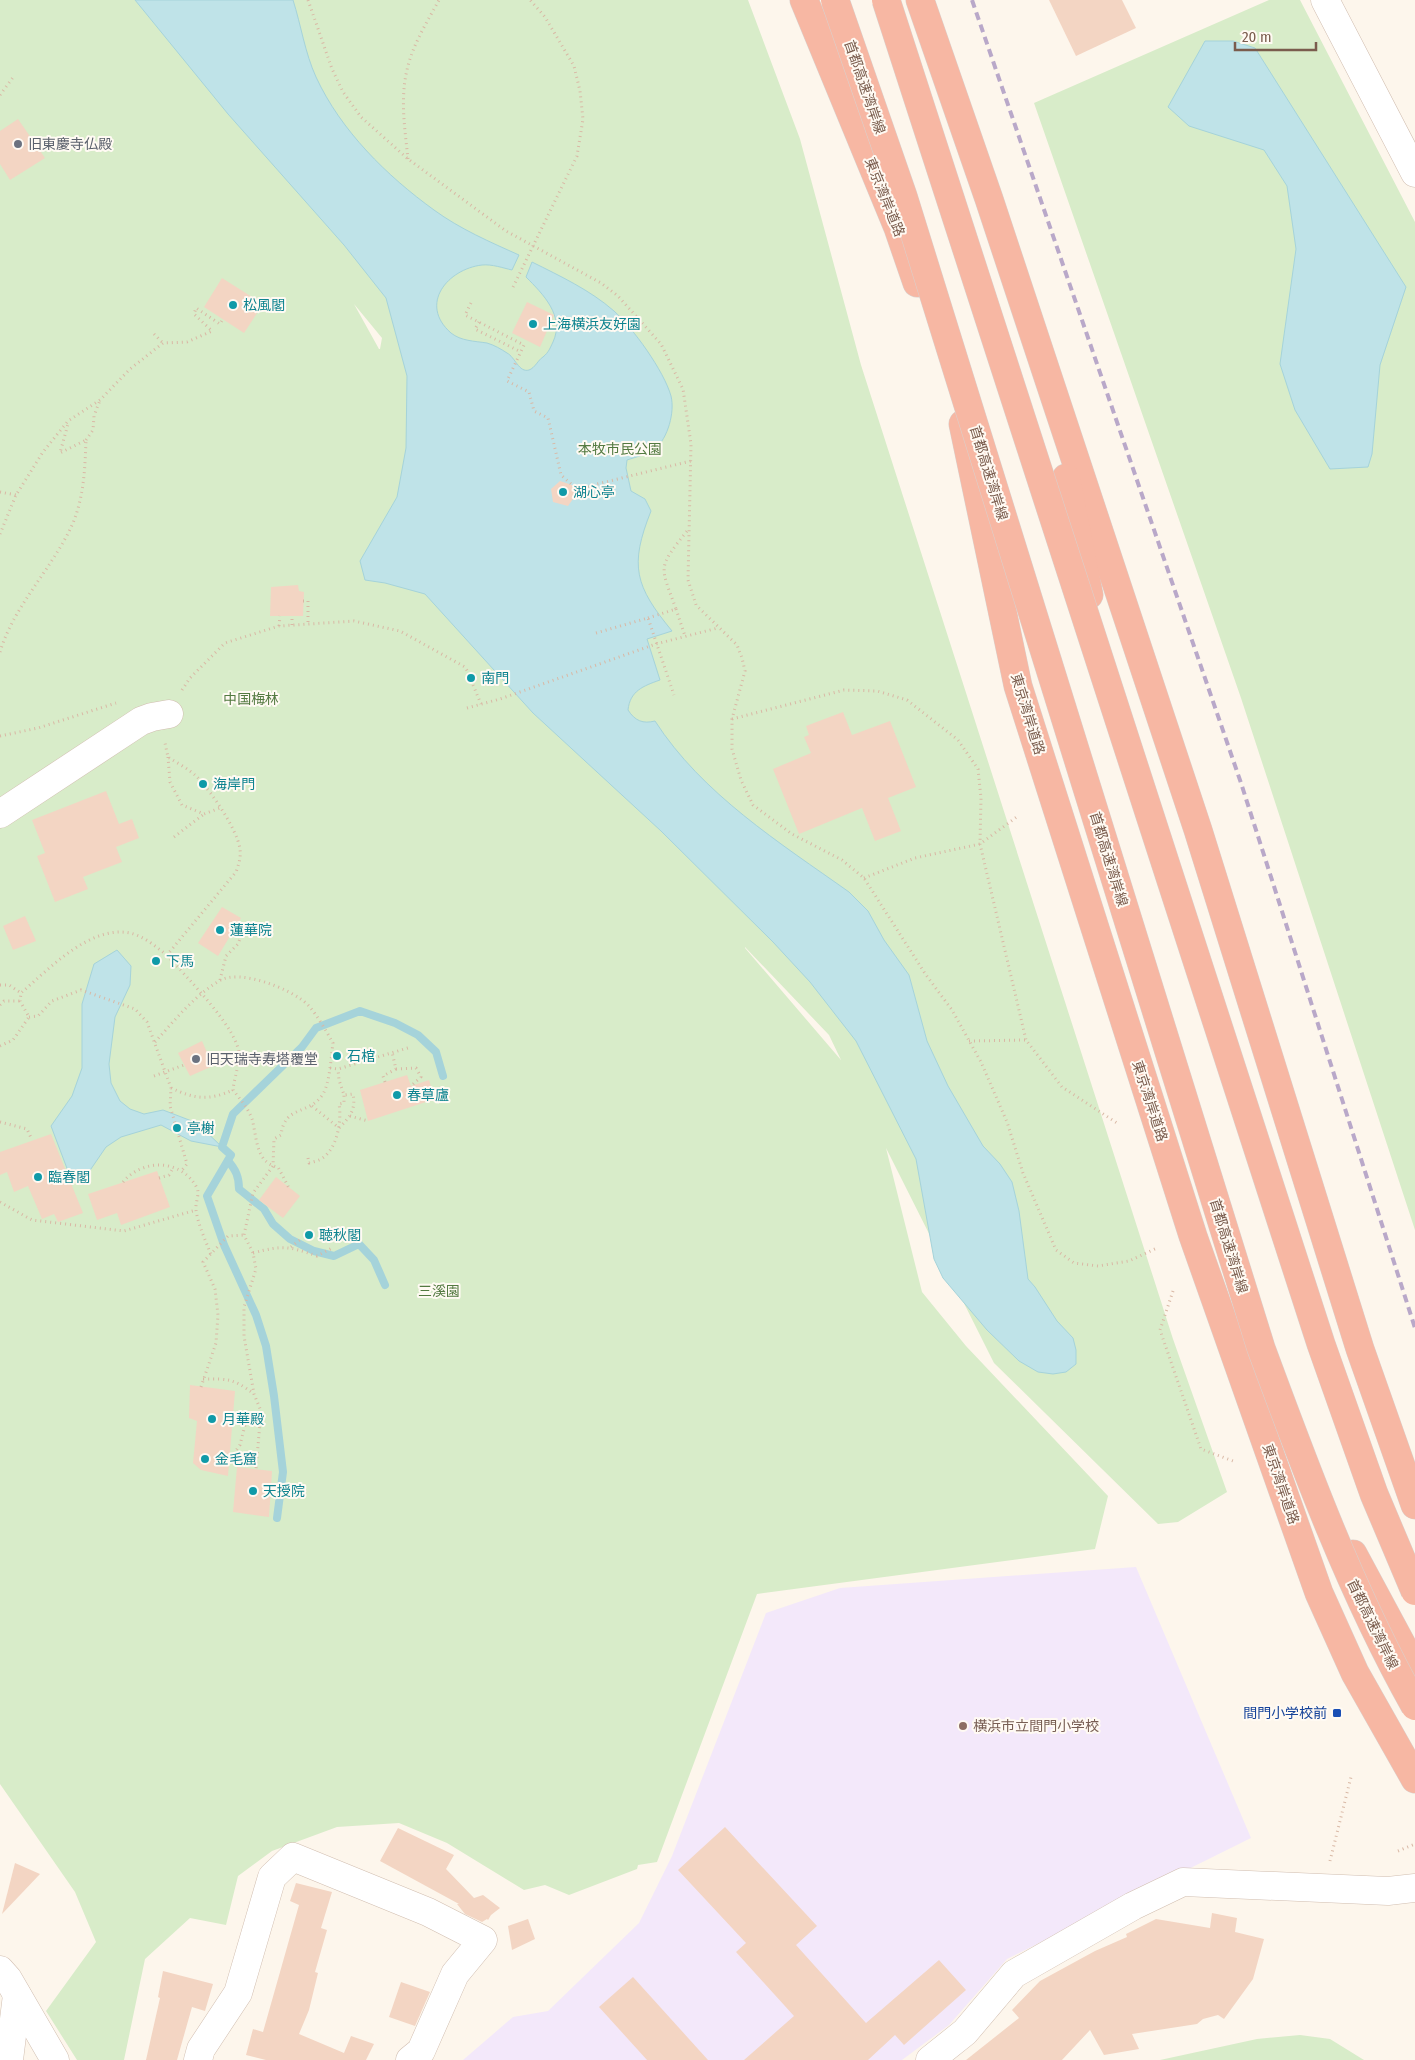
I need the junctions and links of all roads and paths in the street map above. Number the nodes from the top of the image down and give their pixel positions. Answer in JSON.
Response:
{"nodes":[{"id":1,"x":308,"y":0,"type":"edge"},
{"id":2,"x":439,"y":0,"type":"edge"},
{"id":3,"x":530,"y":0,"type":"edge"},
{"id":4,"x":804,"y":0,"type":"edge"},
{"id":5,"x":835,"y":0,"type":"edge"},
{"id":6,"x":886,"y":0,"type":"edge"},
{"id":7,"x":920,"y":0,"type":"edge"},
{"id":8,"x":1325,"y":0,"type":"edge"},
{"id":9,"x":14,"y":76,"type":"dead end"},
{"id":10,"x":0,"y":95,"type":"edge"},
{"id":11,"x":408,"y":160,"type":"junction"},
{"id":12,"x":1415,"y":173,"type":"edge"},
{"id":13,"x":533,"y":246,"type":"junction"},
{"id":14,"x":513,"y":287,"type":"dead end"},
{"id":15,"x":471,"y":303,"type":"dead end"},
{"id":16,"x":223,"y":319,"type":"dead end"},
{"id":17,"x":479,"y":322,"type":"junction"},
{"id":18,"x":154,"y":334,"type":"dead end"},
{"id":19,"x":162,"y":343,"type":"junction"},
{"id":20,"x":520,"y":352,"type":"junction"},
{"id":21,"x":1046,"y":373,"type":"junction"},
{"id":22,"x":958,"y":397,"type":"junction"},
{"id":23,"x":100,"y":400,"type":"junction"},
{"id":24,"x":68,"y":422,"type":"junction"},
{"id":25,"x":86,"y":440,"type":"junction"},
{"id":26,"x":691,"y":461,"type":"junction"},
{"id":27,"x":0,"y":492,"type":"edge"},
{"id":28,"x":16,"y":494,"type":"junction"},
{"id":29,"x":0,"y":525,"type":"edge"},
{"id":30,"x":2,"y":529,"type":"junction"},
{"id":31,"x":688,"y":530,"type":"junction"},
{"id":32,"x":0,"y":534,"type":"edge"},
{"id":33,"x":303,"y":601,"type":"dead end"},
{"id":34,"x":676,"y":609,"type":"junction"},
{"id":35,"x":280,"y":616,"type":"dead end"},
{"id":36,"x":292,"y":616,"type":"dead end"},
{"id":37,"x":648,"y":618,"type":"junction"},
{"id":38,"x":308,"y":624,"type":"junction"},
{"id":39,"x":292,"y":625,"type":"junction"},
{"id":40,"x":280,"y":626,"type":"junction"},
{"id":41,"x":719,"y":628,"type":"junction"},
{"id":42,"x":596,"y":633,"type":"dead end"},
{"id":43,"x":685,"y":636,"type":"junction"},
{"id":44,"x":656,"y":644,"type":"junction"},
{"id":45,"x":0,"y":652,"type":"edge"},
{"id":46,"x":468,"y":672,"type":"dead end"},
{"id":47,"x":473,"y":684,"type":"dead end"},
{"id":48,"x":674,"y":695,"type":"dead end"},
{"id":49,"x":481,"y":704,"type":"junction"},
{"id":50,"x":468,"y":708,"type":"dead end"},
{"id":51,"x":169,"y":714,"type":"junction"},
{"id":52,"x":732,"y":719,"type":"junction"},
{"id":53,"x":38,"y":728,"type":"dead end"},
{"id":54,"x":0,"y":736,"type":"edge"},
{"id":55,"x":168,"y":756,"type":"junction"},
{"id":56,"x":220,"y":808,"type":"junction"},
{"id":57,"x":0,"y":814,"type":"edge"},
{"id":58,"x":204,"y":814,"type":"junction"},
{"id":59,"x":1018,"y":816,"type":"dead end"},
{"id":60,"x":174,"y":837,"type":"dead end"},
{"id":61,"x":980,"y":844,"type":"junction"},
{"id":62,"x":864,"y":878,"type":"junction"},
{"id":63,"x":245,"y":925,"type":"dead end"},
{"id":64,"x":167,"y":955,"type":"junction"},
{"id":65,"x":220,"y":980,"type":"junction"},
{"id":66,"x":0,"y":985,"type":"edge"},
{"id":67,"x":21,"y":993,"type":"junction"},
{"id":68,"x":201,"y":995,"type":"junction"},
{"id":69,"x":20,"y":1000,"type":"junction"},
{"id":70,"x":0,"y":1005,"type":"edge"},
{"id":71,"x":29,"y":1017,"type":"junction"},
{"id":72,"x":1026,"y":1040,"type":"junction"},
{"id":73,"x":969,"y":1041,"type":"junction"},
{"id":74,"x":155,"y":1042,"type":"junction"},
{"id":75,"x":0,"y":1046,"type":"edge"},
{"id":76,"x":411,"y":1047,"type":"dead end"},
{"id":77,"x":392,"y":1052,"type":"junction"},
{"id":78,"x":184,"y":1065,"type":"dead end"},
{"id":79,"x":330,"y":1068,"type":"junction"},
{"id":80,"x":338,"y":1069,"type":"junction"},
{"id":81,"x":396,"y":1069,"type":"junction"},
{"id":82,"x":164,"y":1072,"type":"junction"},
{"id":83,"x":154,"y":1076,"type":"dead end"},
{"id":84,"x":385,"y":1082,"type":"dead end"},
{"id":85,"x":410,"y":1086,"type":"dead end"},
{"id":86,"x":171,"y":1088,"type":"junction"},
{"id":87,"x":233,"y":1090,"type":"junction"},
{"id":88,"x":344,"y":1095,"type":"junction"},
{"id":89,"x":312,"y":1106,"type":"junction"},
{"id":90,"x":350,"y":1116,"type":"junction"},
{"id":91,"x":368,"y":1121,"type":"dead end"},
{"id":92,"x":0,"y":1122,"type":"edge"},
{"id":93,"x":1117,"y":1123,"type":"dead end"},
{"id":94,"x":339,"y":1128,"type":"junction"},
{"id":95,"x":32,"y":1140,"type":"dead end"},
{"id":96,"x":308,"y":1158,"type":"dead end"},
{"id":97,"x":273,"y":1166,"type":"junction"},
{"id":98,"x":173,"y":1168,"type":"junction"},
{"id":99,"x":182,"y":1170,"type":"junction"},
{"id":100,"x":160,"y":1178,"type":"dead end"},
{"id":101,"x":123,"y":1182,"type":"dead end"},
{"id":102,"x":289,"y":1188,"type":"dead end"},
{"id":103,"x":0,"y":1202,"type":"edge"},
{"id":104,"x":196,"y":1210,"type":"junction"},
{"id":105,"x":244,"y":1235,"type":"junction"},
{"id":106,"x":301,"y":1239,"type":"dead end"},
{"id":107,"x":291,"y":1247,"type":"junction"},
{"id":108,"x":334,"y":1247,"type":"dead end"},
{"id":109,"x":1157,"y":1248,"type":"dead end"},
{"id":110,"x":253,"y":1253,"type":"junction"},
{"id":111,"x":211,"y":1255,"type":"junction"},
{"id":112,"x":1172,"y":1292,"type":"dead end"},
{"id":113,"x":203,"y":1379,"type":"junction"},
{"id":114,"x":201,"y":1387,"type":"dead end"},
{"id":115,"x":254,"y":1394,"type":"junction"},
{"id":116,"x":232,"y":1420,"type":"dead end"},
{"id":117,"x":246,"y":1421,"type":"junction"},
{"id":118,"x":260,"y":1422,"type":"junction"},
{"id":119,"x":215,"y":1458,"type":"dead end"},
{"id":120,"x":1233,"y":1461,"type":"dead end"},
{"id":121,"x":256,"y":1469,"type":"dead end"},
{"id":122,"x":1415,"y":1505,"type":"edge"},
{"id":123,"x":1415,"y":1591,"type":"edge"},
{"id":124,"x":1415,"y":1608,"type":"edge"},
{"id":125,"x":1415,"y":1669,"type":"edge"},
{"id":126,"x":1415,"y":1706,"type":"edge"},
{"id":127,"x":1351,"y":1777,"type":"dead end"},
{"id":128,"x":1415,"y":1779,"type":"edge"},
{"id":129,"x":1415,"y":1844,"type":"edge"},
{"id":130,"x":1398,"y":1851,"type":"dead end"},
{"id":131,"x":1324,"y":1888,"type":"junction"},
{"id":132,"x":1415,"y":1888,"type":"edge"},
{"id":133,"x":0,"y":1970,"type":"edge"},
{"id":134,"x":17,"y":1995,"type":"junction"},
{"id":135,"x":9,"y":2060,"type":"edge"},
{"id":136,"x":54,"y":2060,"type":"edge"},
{"id":137,"x":198,"y":2060,"type":"edge"},
{"id":138,"x":410,"y":2060,"type":"edge"},
{"id":139,"x":930,"y":2060,"type":"edge"}],
"edges":[{"from":1,"to":11,"type":"path"},
{"from":2,"to":11,"type":"path"},
{"from":3,"to":13,"type":"path"},
{"from":4,"to":22,"type":"highway","name":"東京湾岸道路"},
{"from":5,"to":126,"type":"highway","name":"首都高速湾岸線","bridge":true},
{"from":6,"to":123,"type":"highway","bridge":true},
{"from":7,"to":21,"type":"highway"},
{"from":8,"to":12,"type":"street"},
{"from":9,"to":10,"type":"path"},
{"from":11,"to":13,"type":"path"},
{"from":13,"to":14,"type":"path"},
{"from":13,"to":26,"type":"path"},
{"from":15,"to":17,"type":"path"},
{"from":16,"to":19,"type":"path"},
{"from":17,"to":20,"type":"path"},
{"from":17,"to":20,"type":"path"},
{"from":18,"to":19,"type":"path"},
{"from":19,"to":23,"type":"path"},
{"from":20,"to":26,"type":"path"},
{"from":21,"to":122,"type":"highway"},
{"from":21,"to":124,"type":"highway","bridge":true},
{"from":22,"to":125,"type":"highway","name":"東京湾岸道路","bridge":true},
{"from":22,"to":128,"type":"highway","name":"東京湾岸道路"},
{"from":23,"to":24,"type":"path"},
{"from":23,"to":25,"type":"path"},
{"from":24,"to":25,"type":"path"},
{"from":24,"to":28,"type":"path"},
{"from":25,"to":45,"type":"path"},
{"from":26,"to":31,"type":"path"},
{"from":27,"to":28,"type":"path"},
{"from":28,"to":30,"type":"path"},
{"from":29,"to":30,"type":"path"},
{"from":30,"to":32,"type":"path"},
{"from":31,"to":34,"type":"path"},
{"from":31,"to":41,"type":"path"},
{"from":33,"to":38,"type":"path"},
{"from":34,"to":37,"type":"path"},
{"from":34,"to":43,"type":"path"},
{"from":35,"to":40,"type":"path"},
{"from":36,"to":39,"type":"path"},
{"from":37,"to":42,"type":"path"},
{"from":37,"to":44,"type":"path"},
{"from":38,"to":39,"type":"path"},
{"from":38,"to":46,"type":"path"},
{"from":39,"to":40,"type":"path"},
{"from":40,"to":51,"type":"path"},
{"from":41,"to":43,"type":"path"},
{"from":41,"to":52,"type":"path"},
{"from":43,"to":44,"type":"path"},
{"from":44,"to":48,"type":"path"},
{"from":44,"to":49,"type":"path"},
{"from":47,"to":49,"type":"path"},
{"from":49,"to":50,"type":"path"},
{"from":51,"to":55,"type":"path"},
{"from":51,"to":57,"type":"street"},
{"from":52,"to":61,"type":"path"},
{"from":52,"to":62,"type":"path"},
{"from":53,"to":54,"type":"path"},
{"from":55,"to":56,"type":"path"},
{"from":55,"to":58,"type":"path"},
{"from":56,"to":58,"type":"path"},
{"from":56,"to":64,"type":"path"},
{"from":58,"to":60,"type":"path"},
{"from":59,"to":61,"type":"path"},
{"from":61,"to":62,"type":"path"},
{"from":61,"to":72,"type":"path"},
{"from":62,"to":73,"type":"path"},
{"from":63,"to":65,"type":"path"},
{"from":64,"to":67,"type":"path"},
{"from":64,"to":68,"type":"path"},
{"from":65,"to":68,"type":"path"},
{"from":65,"to":79,"type":"path"},
{"from":66,"to":67,"type":"path"},
{"from":67,"to":69,"type":"path"},
{"from":68,"to":74,"type":"path"},
{"from":68,"to":87,"type":"path"},
{"from":69,"to":70,"type":"path"},
{"from":69,"to":71,"type":"path"},
{"from":71,"to":74,"type":"path"},
{"from":71,"to":75,"type":"path"},
{"from":72,"to":73,"type":"path"},
{"from":72,"to":93,"type":"path"},
{"from":73,"to":109,"type":"path"},
{"from":74,"to":82,"type":"path"},
{"from":76,"to":77,"type":"path"},
{"from":77,"to":80,"type":"path"},
{"from":77,"to":81,"type":"path"},
{"from":78,"to":82,"type":"path"},
{"from":79,"to":80,"type":"path"},
{"from":79,"to":89,"type":"path"},
{"from":80,"to":88,"type":"path"},
{"from":81,"to":84,"type":"path"},
{"from":81,"to":85,"type":"path"},
{"from":82,"to":83,"type":"path"},
{"from":82,"to":86,"type":"path"},
{"from":86,"to":87,"type":"path"},
{"from":86,"to":99,"type":"path"},
{"from":87,"to":97,"type":"path"},
{"from":88,"to":90,"type":"path"},
{"from":88,"to":94,"type":"path"},
{"from":89,"to":94,"type":"path"},
{"from":89,"to":97,"type":"path"},
{"from":90,"to":91,"type":"path"},
{"from":90,"to":94,"type":"path"},
{"from":92,"to":95,"type":"path"},
{"from":94,"to":96,"type":"path"},
{"from":97,"to":102,"type":"path"},
{"from":97,"to":105,"type":"path"},
{"from":98,"to":99,"type":"path"},
{"from":98,"to":100,"type":"path"},
{"from":98,"to":101,"type":"path"},
{"from":99,"to":104,"type":"path"},
{"from":103,"to":104,"type":"path"},
{"from":104,"to":111,"type":"path"},
{"from":105,"to":110,"type":"path"},
{"from":105,"to":111,"type":"path"},
{"from":106,"to":107,"type":"path"},
{"from":107,"to":108,"type":"path"},
{"from":107,"to":110,"type":"path"},
{"from":110,"to":115,"type":"path"},
{"from":111,"to":113,"type":"path"},
{"from":112,"to":120,"type":"path"},
{"from":113,"to":114,"type":"path"},
{"from":113,"to":115,"type":"path"},
{"from":115,"to":118,"type":"path"},
{"from":116,"to":117,"type":"path"},
{"from":117,"to":118,"type":"path"},
{"from":117,"to":119,"type":"path"},
{"from":118,"to":121,"type":"path"},
{"from":127,"to":131,"type":"path"},
{"from":129,"to":130,"type":"path"},
{"from":131,"to":132,"type":"street"},
{"from":131,"to":139,"type":"street"},
{"from":133,"to":134,"type":"street"},
{"from":134,"to":135,"type":"street"},
{"from":134,"to":136,"type":"street"},
{"from":137,"to":138,"type":"street"}]}
